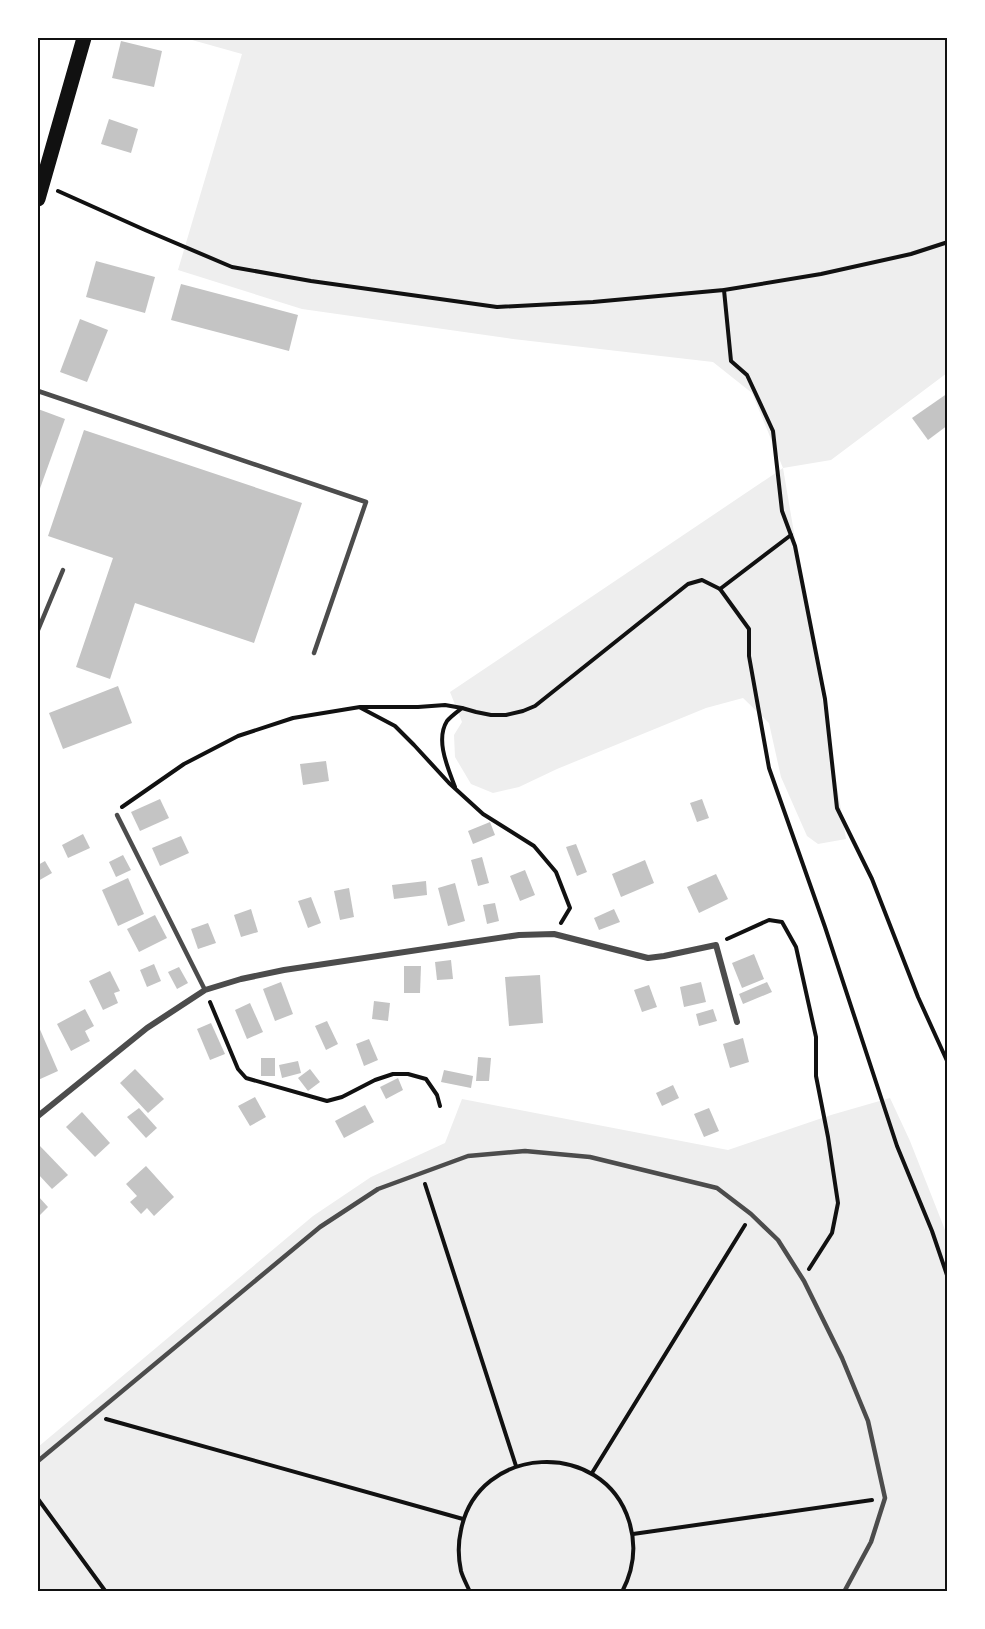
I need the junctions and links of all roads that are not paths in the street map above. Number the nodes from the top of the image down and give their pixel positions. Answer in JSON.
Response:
{"nodes":[{"id":1,"x":84,"y":38,"type":"edge"},
{"id":2,"x":40,"y":192,"type":"edge"},
{"id":3,"x":38,"y":391,"type":"edge"},
{"id":4,"x":63,"y":570,"type":"dead end"},
{"id":5,"x":38,"y":630,"type":"edge"},
{"id":6,"x":314,"y":653,"type":"dead end"},
{"id":7,"x":117,"y":815,"type":"road end"},
{"id":8,"x":205,"y":990,"type":"junction"},
{"id":9,"x":737,"y":1022,"type":"dead end"},
{"id":10,"x":38,"y":1116,"type":"edge"},
{"id":11,"x":38,"y":1461,"type":"edge"},
{"id":12,"x":844,"y":1592,"type":"edge"}],
"edges":[{"from":1,"to":2,"type":"main road"},
{"from":3,"to":6,"type":"lane"},
{"from":4,"to":5,"type":"lane"},
{"from":7,"to":8,"type":"lane"},
{"from":8,"to":9,"type":"street"},
{"from":8,"to":10,"type":"street"},
{"from":11,"to":12,"type":"lane"}]}
